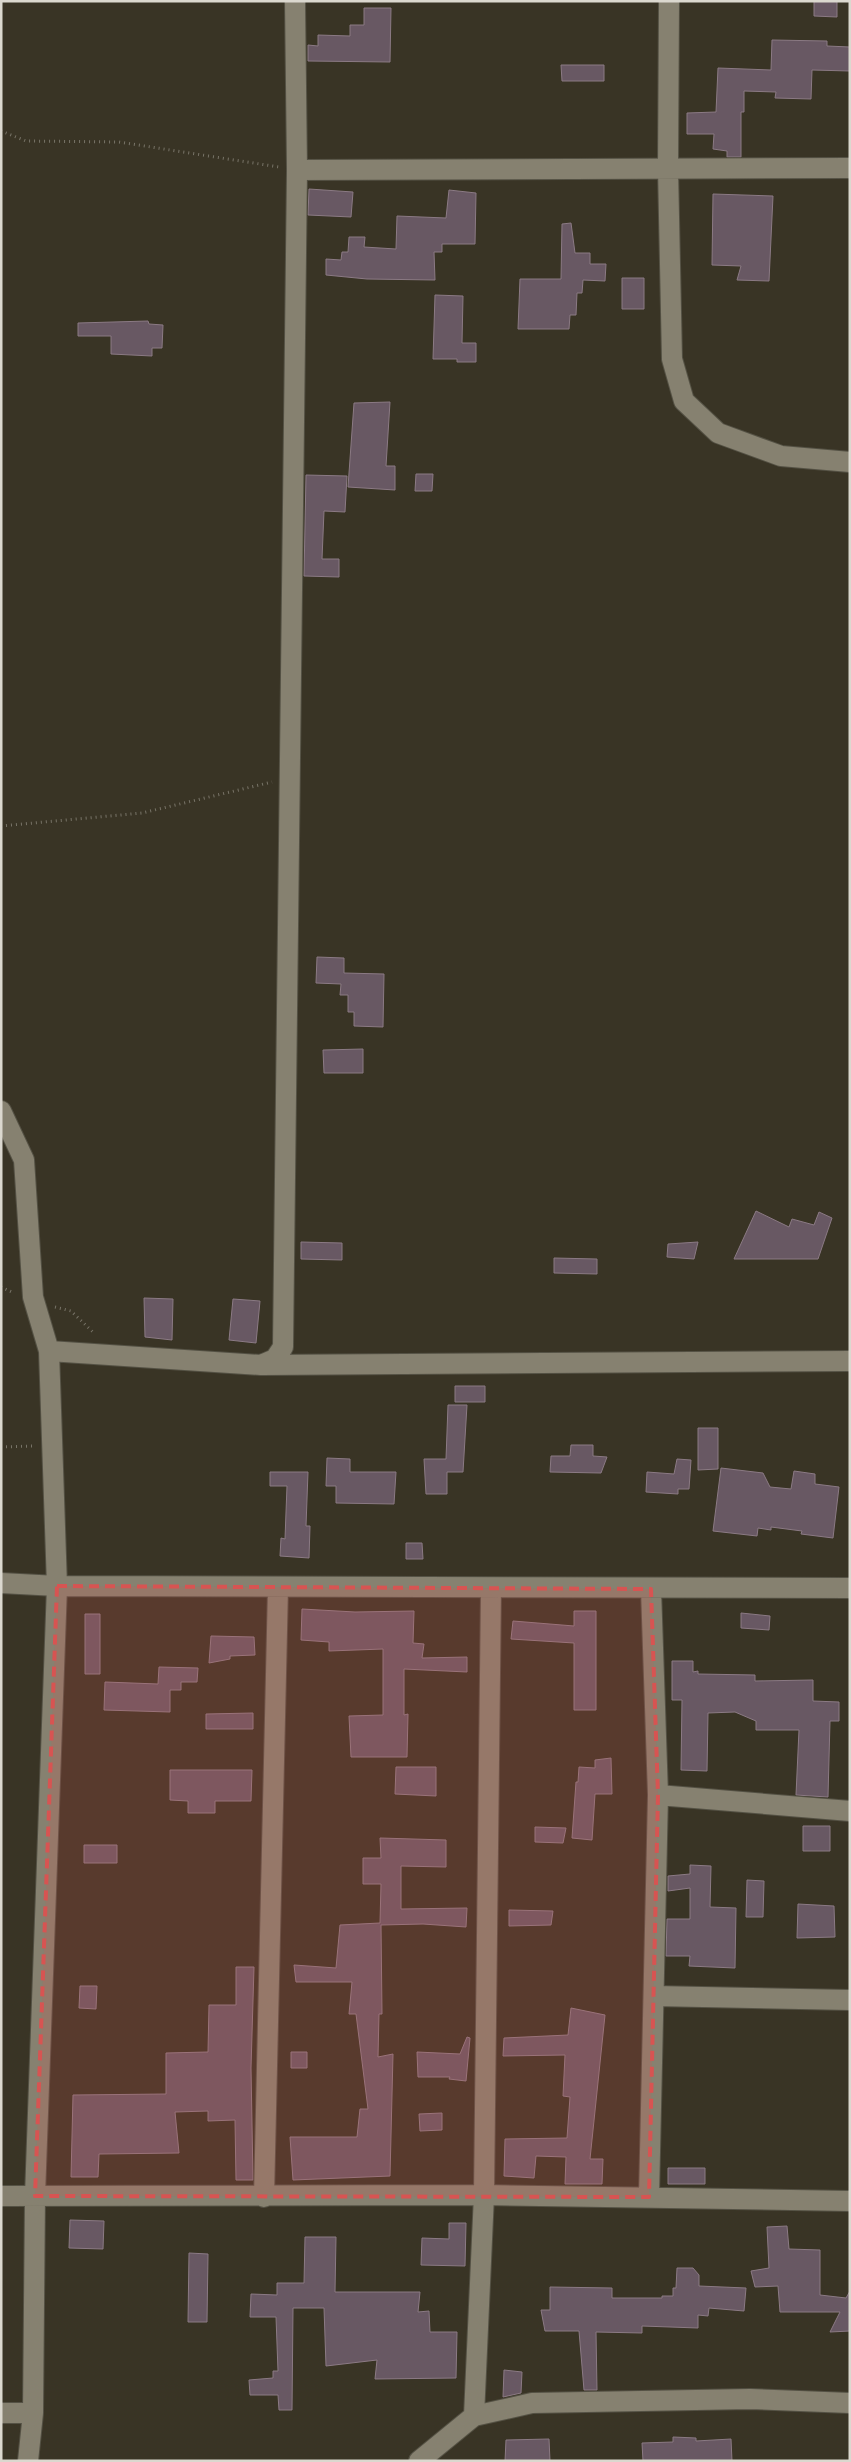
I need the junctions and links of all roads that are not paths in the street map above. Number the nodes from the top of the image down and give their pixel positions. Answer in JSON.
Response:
{"nodes":[{"id":1,"x":295,"y":1,"type":"edge"},
{"id":2,"x":669,"y":1,"type":"edge"},
{"id":3,"x":850,"y":168,"type":"edge"},
{"id":4,"x":668,"y":169,"type":"junction"},
{"id":5,"x":297,"y":170,"type":"junction"},
{"id":6,"x":850,"y":462,"type":"edge"},
{"id":7,"x":1,"y":1111,"type":"edge"},
{"id":8,"x":49,"y":1351,"type":"junction"},
{"id":9,"x":850,"y":1361,"type":"edge"},
{"id":10,"x":260,"y":1365,"type":"junction"},
{"id":11,"x":1,"y":1583,"type":"edge"},
{"id":12,"x":57,"y":1586,"type":"junction"},
{"id":13,"x":278,"y":1587,"type":"junction"},
{"id":14,"x":491,"y":1588,"type":"junction"},
{"id":15,"x":850,"y":1588,"type":"edge"},
{"id":16,"x":650,"y":1589,"type":"junction"},
{"id":17,"x":658,"y":1795,"type":"junction"},
{"id":18,"x":850,"y":1811,"type":"edge"},
{"id":19,"x":654,"y":1996,"type":"junction"},
{"id":20,"x":850,"y":2000,"type":"edge"},
{"id":21,"x":484,"y":2195,"type":"junction"},
{"id":22,"x":1,"y":2196,"type":"edge"},
{"id":23,"x":35,"y":2196,"type":"junction"},
{"id":24,"x":264,"y":2196,"type":"junction"},
{"id":25,"x":649,"y":2197,"type":"junction"},
{"id":26,"x":850,"y":2201,"type":"edge"},
{"id":27,"x":850,"y":2403,"type":"edge"},
{"id":28,"x":1,"y":2413,"type":"edge"},
{"id":29,"x":32,"y":2413,"type":"junction"},
{"id":30,"x":474,"y":2416,"type":"junction"},
{"id":31,"x":28,"y":2461,"type":"edge"},
{"id":32,"x":419,"y":2461,"type":"edge"}],
"edges":[{"from":1,"to":5,"type":"street"},
{"from":2,"to":4,"type":"street"},
{"from":3,"to":4,"type":"street"},
{"from":4,"to":5,"type":"street"},
{"from":4,"to":6,"type":"street"},
{"from":5,"to":10,"type":"street"},
{"from":7,"to":8,"type":"street"},
{"from":8,"to":10,"type":"street"},
{"from":8,"to":12,"type":"street"},
{"from":9,"to":10,"type":"street"},
{"from":11,"to":12,"type":"street"},
{"from":12,"to":13,"type":"street"},
{"from":12,"to":23,"type":"street"},
{"from":13,"to":14,"type":"street"},
{"from":13,"to":24,"type":"street"},
{"from":14,"to":16,"type":"street"},
{"from":14,"to":21,"type":"street"},
{"from":15,"to":16,"type":"street"},
{"from":16,"to":17,"type":"street"},
{"from":17,"to":18,"type":"street"},
{"from":17,"to":19,"type":"street"},
{"from":19,"to":20,"type":"street"},
{"from":19,"to":25,"type":"street"},
{"from":21,"to":24,"type":"street"},
{"from":21,"to":25,"type":"street"},
{"from":21,"to":30,"type":"street"},
{"from":22,"to":23,"type":"street"},
{"from":23,"to":24,"type":"street"},
{"from":23,"to":29,"type":"street"},
{"from":25,"to":26,"type":"street"},
{"from":27,"to":30,"type":"street"},
{"from":28,"to":29,"type":"street"},
{"from":29,"to":31,"type":"street"},
{"from":30,"to":32,"type":"street"}]}
